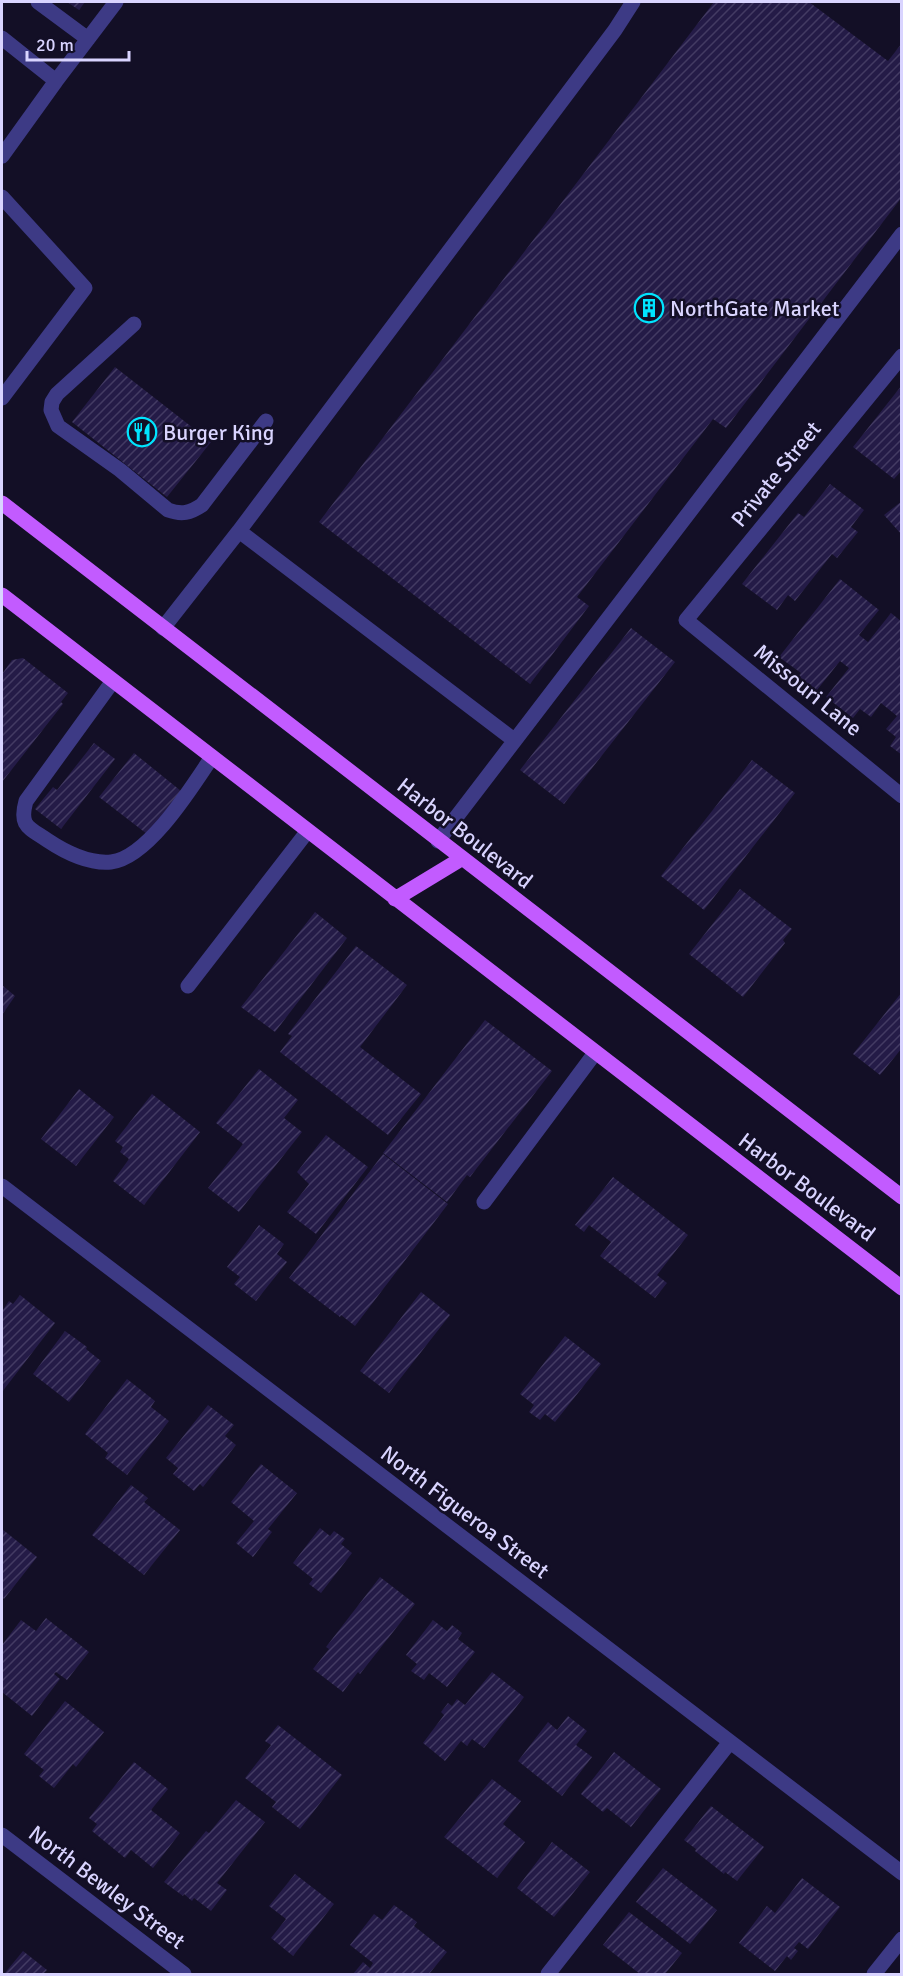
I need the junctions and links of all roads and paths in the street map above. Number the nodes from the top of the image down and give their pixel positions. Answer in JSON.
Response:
{"nodes":[{"id":1,"x":38,"y":2,"type":"edge"},
{"id":2,"x":116,"y":2,"type":"edge"},
{"id":3,"x":633,"y":2,"type":"edge"},
{"id":4,"x":2,"y":38,"type":"edge"},
{"id":5,"x":88,"y":39,"type":"junction"},
{"id":6,"x":56,"y":81,"type":"junction"},
{"id":7,"x":2,"y":156,"type":"edge"},
{"id":8,"x":2,"y":197,"type":"edge"},
{"id":9,"x":902,"y":234,"type":"edge"},
{"id":10,"x":134,"y":324,"type":"dead end"},
{"id":11,"x":902,"y":356,"type":"edge"},
{"id":12,"x":2,"y":398,"type":"edge"},
{"id":13,"x":266,"y":422,"type":"dead end"},
{"id":14,"x":2,"y":503,"type":"edge"},
{"id":15,"x":239,"y":531,"type":"junction"},
{"id":16,"x":2,"y":595,"type":"edge"},
{"id":17,"x":686,"y":620,"type":"joint"},
{"id":18,"x":163,"y":628,"type":"junction"},
{"id":19,"x":113,"y":681,"type":"junction"},
{"id":20,"x":514,"y":740,"type":"junction"},
{"id":21,"x":212,"y":758,"type":"junction"},
{"id":22,"x":902,"y":796,"type":"edge"},
{"id":23,"x":307,"y":832,"type":"junction"},
{"id":24,"x":438,"y":841,"type":"junction"},
{"id":25,"x":461,"y":859,"type":"junction"},
{"id":26,"x":394,"y":899,"type":"junction"},
{"id":27,"x":188,"y":986,"type":"dead end"},
{"id":28,"x":595,"y":1053,"type":"junction"},
{"id":29,"x":2,"y":1186,"type":"edge"},
{"id":30,"x":902,"y":1197,"type":"edge"},
{"id":31,"x":484,"y":1202,"type":"dead end"},
{"id":32,"x":902,"y":1288,"type":"edge"},
{"id":33,"x":730,"y":1742,"type":"junction"},
{"id":34,"x":2,"y":1835,"type":"edge"},
{"id":35,"x":902,"y":1873,"type":"edge"},
{"id":36,"x":902,"y":1939,"type":"edge"},
{"id":37,"x":184,"y":1974,"type":"edge"},
{"id":38,"x":548,"y":1974,"type":"edge"},
{"id":39,"x":874,"y":1974,"type":"edge"}],
"edges":[{"from":1,"to":5,"type":"street"},
{"from":2,"to":5,"type":"street"},
{"from":3,"to":15,"type":"street"},
{"from":4,"to":6,"type":"street"},
{"from":5,"to":6,"type":"street"},
{"from":6,"to":7,"type":"street"},
{"from":8,"to":12,"type":"street"},
{"from":9,"to":20,"type":"street"},
{"from":10,"to":13,"type":"street"},
{"from":11,"to":17,"type":"street","name":"Private Street"},
{"from":14,"to":18,"type":"main road","name":"Harbor Boulevard"},
{"from":15,"to":18,"type":"street"},
{"from":15,"to":20,"type":"street"},
{"from":16,"to":19,"type":"main road","name":"Harbor Boulevard"},
{"from":17,"to":22,"type":"street","name":"Missouri Lane"},
{"from":18,"to":24,"type":"main road","name":"Harbor Boulevard"},
{"from":19,"to":21,"type":"main road","name":"Harbor Boulevard"},
{"from":19,"to":21,"type":"street"},
{"from":20,"to":24,"type":"street"},
{"from":21,"to":23,"type":"main road","name":"Harbor Boulevard"},
{"from":23,"to":26,"type":"main road","name":"Harbor Boulevard"},
{"from":23,"to":27,"type":"street"},
{"from":24,"to":25,"type":"main road","name":"Harbor Boulevard"},
{"from":25,"to":26,"type":"main road"},
{"from":25,"to":30,"type":"main road","name":"Harbor Boulevard"},
{"from":26,"to":28,"type":"main road","name":"Harbor Boulevard"},
{"from":28,"to":31,"type":"street"},
{"from":28,"to":32,"type":"main road","name":"Harbor Boulevard"},
{"from":29,"to":33,"type":"street","name":"North Figueroa Street"},
{"from":33,"to":35,"type":"street","name":"North Figueroa Street"},
{"from":33,"to":38,"type":"street"},
{"from":34,"to":37,"type":"street","name":"North Bewley Street"},
{"from":36,"to":39,"type":"street"}]}
